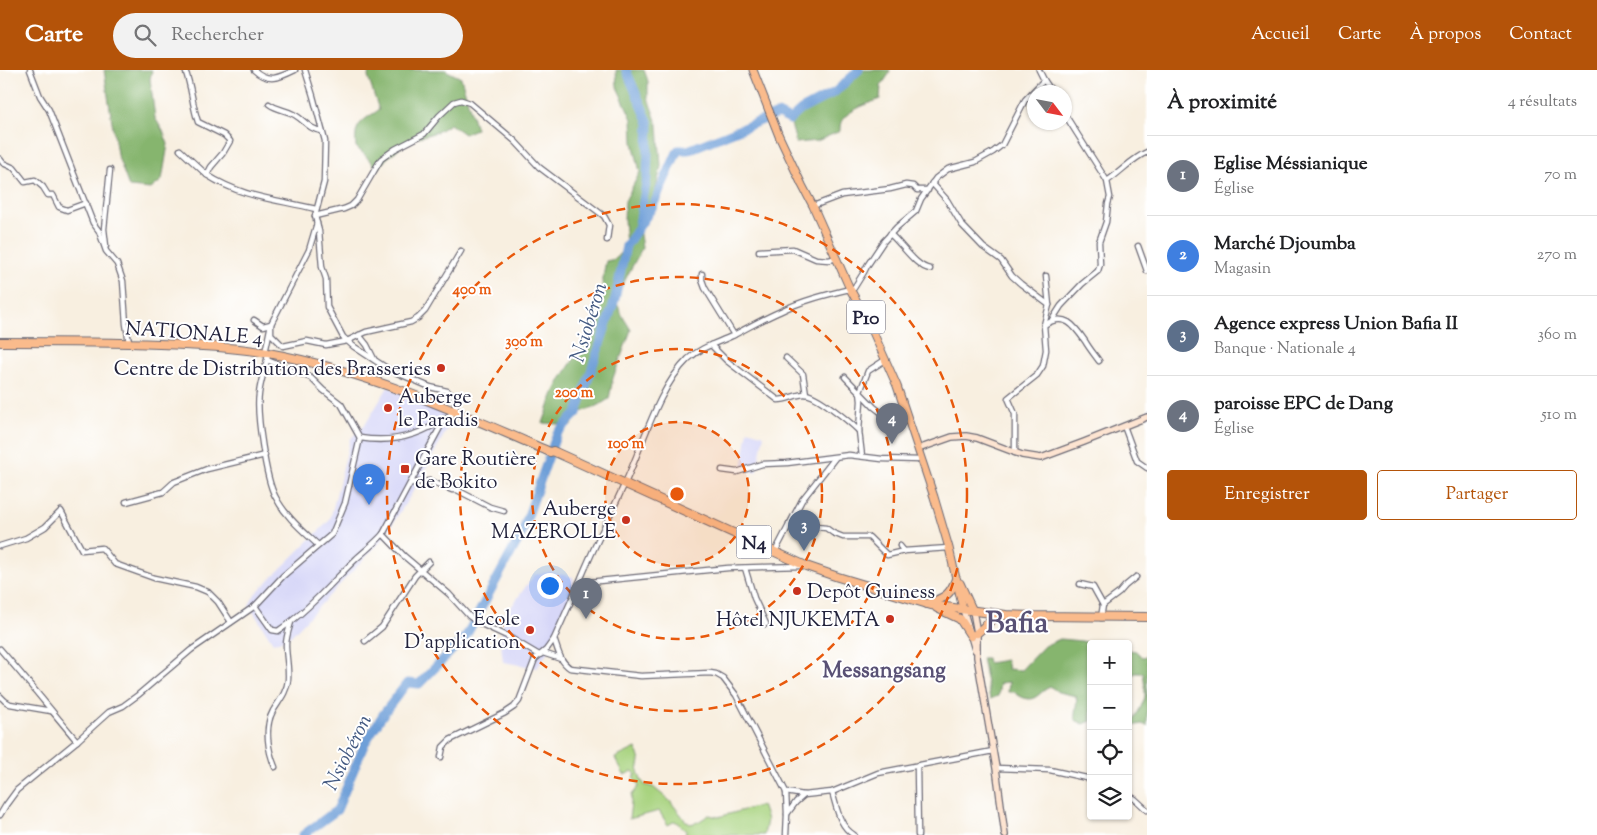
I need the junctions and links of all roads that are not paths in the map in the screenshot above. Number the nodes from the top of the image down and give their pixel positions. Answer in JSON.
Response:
{"nodes":[{"id":1,"x":30,"y":70,"type":"edge"},
{"id":2,"x":185,"y":70,"type":"edge"},
{"id":3,"x":254,"y":70,"type":"edge"},
{"id":4,"x":294,"y":70,"type":"edge"},
{"id":5,"x":305,"y":70,"type":"edge"},
{"id":6,"x":753,"y":70,"type":"edge"},
{"id":7,"x":1039,"y":70,"type":"edge"},
{"id":8,"x":1044,"y":80,"type":"junction"},
{"id":9,"x":1047,"y":85,"type":"edge"},
{"id":10,"x":269,"y":104,"type":"dead end"},
{"id":11,"x":1072,"y":126,"type":"edge"},
{"id":12,"x":322,"y":131,"type":"junction"},
{"id":13,"x":180,"y":150,"type":"dead end"},
{"id":14,"x":1147,"y":152,"type":"edge"},
{"id":15,"x":0,"y":159,"type":"edge"},
{"id":16,"x":110,"y":170,"type":"dead end"},
{"id":17,"x":207,"y":175,"type":"junction"},
{"id":18,"x":1107,"y":181,"type":"junction"},
{"id":19,"x":932,"y":183,"type":"junction"},
{"id":20,"x":917,"y":190,"type":"junction"},
{"id":21,"x":928,"y":190,"type":"junction"},
{"id":22,"x":921,"y":199,"type":"junction"},
{"id":23,"x":86,"y":202,"type":"junction"},
{"id":24,"x":813,"y":206,"type":"junction"},
{"id":25,"x":316,"y":209,"type":"junction"},
{"id":26,"x":315,"y":216,"type":"junction"},
{"id":27,"x":317,"y":222,"type":"junction"},
{"id":28,"x":890,"y":234,"type":"junction"},
{"id":29,"x":607,"y":240,"type":"dead end"},
{"id":30,"x":1138,"y":246,"type":"dead end"},
{"id":31,"x":106,"y":251,"type":"junction"},
{"id":32,"x":461,"y":251,"type":"dead end"},
{"id":33,"x":759,"y":251,"type":"dead end"},
{"id":34,"x":837,"y":258,"type":"junction"},
{"id":35,"x":930,"y":269,"type":"dead end"},
{"id":36,"x":1147,"y":271,"type":"edge"},
{"id":37,"x":702,"y":274,"type":"dead end"},
{"id":38,"x":1046,"y":276,"type":"dead end"},
{"id":39,"x":850,"y":289,"type":"junction"},
{"id":40,"x":1049,"y":305,"type":"junction"},
{"id":41,"x":254,"y":320,"type":"dead end"},
{"id":42,"x":1052,"y":320,"type":"junction"},
{"id":43,"x":271,"y":324,"type":"junction"},
{"id":44,"x":1044,"y":325,"type":"junction"},
{"id":45,"x":358,"y":335,"type":"junction"},
{"id":46,"x":734,"y":335,"type":"junction"},
{"id":47,"x":347,"y":341,"type":"junction"},
{"id":48,"x":0,"y":342,"type":"edge"},
{"id":49,"x":129,"y":343,"type":"junction"},
{"id":50,"x":711,"y":345,"type":"junction"},
{"id":51,"x":267,"y":356,"type":"junction"},
{"id":52,"x":786,"y":358,"type":"dead end"},
{"id":53,"x":375,"y":359,"type":"junction"},
{"id":54,"x":885,"y":360,"type":"junction"},
{"id":55,"x":1099,"y":361,"type":"dead end"},
{"id":56,"x":844,"y":377,"type":"dead end"},
{"id":57,"x":860,"y":392,"type":"junction"},
{"id":58,"x":806,"y":394,"type":"junction"},
{"id":59,"x":456,"y":412,"type":"junction"},
{"id":60,"x":1147,"y":417,"type":"edge"},
{"id":61,"x":445,"y":418,"type":"junction"},
{"id":62,"x":892,"y":426,"type":"dead end"},
{"id":63,"x":1124,"y":426,"type":"junction"},
{"id":64,"x":859,"y":430,"type":"junction"},
{"id":65,"x":360,"y":438,"type":"junction"},
{"id":66,"x":918,"y":449,"type":"junction"},
{"id":67,"x":1015,"y":453,"type":"junction"},
{"id":68,"x":264,"y":455,"type":"junction"},
{"id":69,"x":862,"y":456,"type":"junction"},
{"id":70,"x":835,"y":458,"type":"junction"},
{"id":71,"x":921,"y":460,"type":"junction"},
{"id":72,"x":1147,"y":468,"type":"edge"},
{"id":73,"x":722,"y":470,"type":"dead end"},
{"id":74,"x":411,"y":483,"type":"junction"},
{"id":75,"x":625,"y":484,"type":"junction"},
{"id":76,"x":126,"y":502,"type":"dead end"},
{"id":77,"x":504,"y":511,"type":"dead end"},
{"id":78,"x":789,"y":524,"type":"junction"},
{"id":79,"x":383,"y":534,"type":"junction"},
{"id":80,"x":318,"y":545,"type":"junction"},
{"id":81,"x":0,"y":546,"type":"edge"},
{"id":82,"x":900,"y":546,"type":"dead end"},
{"id":83,"x":950,"y":548,"type":"junction"},
{"id":84,"x":774,"y":552,"type":"junction"},
{"id":85,"x":904,"y":552,"type":"junction"},
{"id":86,"x":429,"y":562,"type":"dead end"},
{"id":87,"x":806,"y":566,"type":"junction"},
{"id":88,"x":745,"y":568,"type":"junction"},
{"id":89,"x":420,"y":570,"type":"junction"},
{"id":90,"x":956,"y":576,"type":"junction"},
{"id":91,"x":1136,"y":577,"type":"dead end"},
{"id":92,"x":579,"y":583,"type":"junction"},
{"id":93,"x":1080,"y":584,"type":"dead end"},
{"id":94,"x":929,"y":604,"type":"junction"},
{"id":95,"x":1103,"y":605,"type":"junction"},
{"id":96,"x":255,"y":606,"type":"junction"},
{"id":97,"x":963,"y":609,"type":"junction"},
{"id":98,"x":973,"y":611,"type":"junction"},
{"id":99,"x":1006,"y":614,"type":"junction"},
{"id":100,"x":1147,"y":617,"type":"edge"},
{"id":101,"x":1101,"y":618,"type":"junction"},
{"id":102,"x":231,"y":622,"type":"junction"},
{"id":103,"x":291,"y":622,"type":"junction"},
{"id":104,"x":766,"y":624,"type":"dead end"},
{"id":105,"x":974,"y":634,"type":"junction"},
{"id":106,"x":554,"y":639,"type":"junction"},
{"id":107,"x":365,"y":642,"type":"dead end"},
{"id":108,"x":0,"y":649,"type":"edge"},
{"id":109,"x":541,"y":654,"type":"junction"},
{"id":110,"x":561,"y":659,"type":"junction"},
{"id":111,"x":0,"y":696,"type":"edge"},
{"id":112,"x":51,"y":711,"type":"junction"},
{"id":113,"x":77,"y":741,"type":"junction"},
{"id":114,"x":993,"y":751,"type":"junction"},
{"id":115,"x":441,"y":757,"type":"dead end"},
{"id":116,"x":917,"y":766,"type":"junction"},
{"id":117,"x":275,"y":767,"type":"dead end"},
{"id":118,"x":996,"y":768,"type":"junction"},
{"id":119,"x":1087,"y":778,"type":"edge"},
{"id":120,"x":786,"y":792,"type":"junction"},
{"id":121,"x":832,"y":792,"type":"junction"},
{"id":122,"x":804,"y":795,"type":"junction"},
{"id":123,"x":1132,"y":798,"type":"edge"},
{"id":124,"x":1147,"y":810,"type":"edge"},
{"id":125,"x":787,"y":814,"type":"junction"},
{"id":126,"x":0,"y":815,"type":"edge"},
{"id":127,"x":786,"y":835,"type":"edge"},
{"id":128,"x":854,"y":835,"type":"edge"},
{"id":129,"x":918,"y":835,"type":"edge"},
{"id":130,"x":1005,"y":835,"type":"edge"}],
"edges":[{"from":1,"to":23,"type":"street"},
{"from":2,"to":17,"type":"street"},
{"from":3,"to":4,"type":"street"},
{"from":5,"to":12,"type":"street"},
{"from":6,"to":24,"type":"main road","number":"P10"},
{"from":7,"to":8,"type":"street"},
{"from":8,"to":9,"type":"street"},
{"from":8,"to":19,"type":"street"},
{"from":10,"to":12,"type":"street"},
{"from":11,"to":18,"type":"street"},
{"from":12,"to":25,"type":"street"},
{"from":13,"to":17,"type":"street"},
{"from":14,"to":18,"type":"street"},
{"from":15,"to":23,"type":"street"},
{"from":16,"to":31,"type":"street"},
{"from":17,"to":25,"type":"street"},
{"from":18,"to":42,"type":"street"},
{"from":19,"to":21,"type":"street"},
{"from":19,"to":40,"type":"street"},
{"from":20,"to":21,"type":"street"},
{"from":20,"to":22,"type":"street"},
{"from":20,"to":24,"type":"street"},
{"from":21,"to":22,"type":"street"},
{"from":22,"to":28,"type":"street"},
{"from":23,"to":31,"type":"street"},
{"from":24,"to":34,"type":"main road","number":"P10"},
{"from":25,"to":26,"type":"street"},
{"from":26,"to":27,"type":"street"},
{"from":26,"to":29,"type":"street"},
{"from":27,"to":43,"type":"street"},
{"from":27,"to":47,"type":"street"},
{"from":28,"to":35,"type":"street"},
{"from":28,"to":39,"type":"street"},
{"from":30,"to":36,"type":"street"},
{"from":31,"to":49,"type":"street"},
{"from":32,"to":45,"type":"street"},
{"from":33,"to":34,"type":"street"},
{"from":34,"to":39,"type":"main road","number":"P10"},
{"from":37,"to":46,"type":"street"},
{"from":38,"to":40,"type":"street"},
{"from":39,"to":46,"type":"street"},
{"from":39,"to":54,"type":"main road","number":"P10"},
{"from":40,"to":44,"type":"street"},
{"from":41,"to":43,"type":"street"},
{"from":42,"to":44,"type":"street"},
{"from":42,"to":55,"type":"street"},
{"from":43,"to":47,"type":"street"},
{"from":43,"to":51,"type":"street"},
{"from":44,"to":67,"type":"street"},
{"from":45,"to":47,"type":"street"},
{"from":45,"to":53,"type":"street"},
{"from":46,"to":50,"type":"street"},
{"from":47,"to":53,"type":"street"},
{"from":48,"to":49,"type":"highway","name":"NATIONALE 4","number":"N4"},
{"from":49,"to":51,"type":"highway","name":"NATIONALE 4","number":"N4"},
{"from":50,"to":58,"type":"street"},
{"from":50,"to":75,"type":"street"},
{"from":51,"to":59,"type":"highway","name":"NATIONALE 4","number":"N4"},
{"from":51,"to":65,"type":"street"},
{"from":51,"to":68,"type":"street"},
{"from":52,"to":58,"type":"street"},
{"from":53,"to":59,"type":"street"},
{"from":54,"to":57,"type":"street"},
{"from":54,"to":66,"type":"main road","number":"P10"},
{"from":56,"to":57,"type":"street"},
{"from":57,"to":62,"type":"street"},
{"from":57,"to":64,"type":"street"},
{"from":58,"to":64,"type":"street"},
{"from":59,"to":61,"type":"street"},
{"from":59,"to":75,"type":"highway","name":"NATIONALE 4","number":"N4"},
{"from":60,"to":63,"type":"main road"},
{"from":61,"to":65,"type":"street"},
{"from":61,"to":74,"type":"street"},
{"from":63,"to":67,"type":"main road"},
{"from":63,"to":72,"type":"street"},
{"from":64,"to":69,"type":"street"},
{"from":65,"to":80,"type":"street"},
{"from":66,"to":67,"type":"main road"},
{"from":66,"to":71,"type":"main road","number":"P10"},
{"from":68,"to":76,"type":"street"},
{"from":68,"to":80,"type":"street"},
{"from":69,"to":70,"type":"street"},
{"from":69,"to":71,"type":"street"},
{"from":70,"to":73,"type":"street"},
{"from":70,"to":78,"type":"street"},
{"from":71,"to":83,"type":"main road","number":"P10"},
{"from":74,"to":77,"type":"street"},
{"from":74,"to":79,"type":"street"},
{"from":75,"to":84,"type":"highway","name":"NATIONALE 4","number":"N4"},
{"from":75,"to":92,"type":"street"},
{"from":78,"to":84,"type":"street"},
{"from":78,"to":85,"type":"street"},
{"from":79,"to":89,"type":"street"},
{"from":79,"to":103,"type":"street"},
{"from":80,"to":96,"type":"street"},
{"from":81,"to":102,"type":"street"},
{"from":82,"to":85,"type":"street"},
{"from":83,"to":85,"type":"street"},
{"from":83,"to":90,"type":"main road","number":"P10"},
{"from":84,"to":87,"type":"highway","name":"NATIONALE 4","number":"N4"},
{"from":86,"to":89,"type":"street"},
{"from":87,"to":88,"type":"street"},
{"from":87,"to":94,"type":"highway","name":"NATIONALE 4","number":"N4"},
{"from":88,"to":92,"type":"street"},
{"from":88,"to":104,"type":"street"},
{"from":89,"to":107,"type":"street"},
{"from":89,"to":109,"type":"street"},
{"from":90,"to":94,"type":"highway"},
{"from":90,"to":97,"type":"main road","number":"P10"},
{"from":90,"to":98,"type":"main road","number":"P10"},
{"from":91,"to":95,"type":"street"},
{"from":92,"to":106,"type":"street"},
{"from":93,"to":95,"type":"street"},
{"from":94,"to":97,"type":"highway","name":"NATIONALE 4","number":"N4"},
{"from":94,"to":105,"type":"highway"},
{"from":95,"to":101,"type":"street"},
{"from":96,"to":102,"type":"street"},
{"from":96,"to":103,"type":"street"},
{"from":97,"to":98,"type":"highway","name":"NATIONALE 4","number":"N4"},
{"from":97,"to":105,"type":"main road"},
{"from":98,"to":99,"type":"highway","name":"NATIONALE 4","number":"N4"},
{"from":98,"to":105,"type":"main road"},
{"from":99,"to":101,"type":"highway","name":"NATIONALE 4","number":"N4"},
{"from":99,"to":105,"type":"highway"},
{"from":100,"to":101,"type":"highway","name":"NATIONALE 4","number":"N4"},
{"from":102,"to":113,"type":"street"},
{"from":103,"to":117,"type":"street"},
{"from":105,"to":114,"type":"main road"},
{"from":106,"to":109,"type":"street"},
{"from":106,"to":110,"type":"street"},
{"from":108,"to":112,"type":"street"},
{"from":109,"to":110,"type":"street"},
{"from":109,"to":115,"type":"street"},
{"from":110,"to":120,"type":"street"},
{"from":111,"to":112,"type":"street"},
{"from":112,"to":113,"type":"street"},
{"from":113,"to":126,"type":"street"},
{"from":114,"to":116,"type":"street"},
{"from":114,"to":118,"type":"main road"},
{"from":116,"to":121,"type":"street"},
{"from":116,"to":129,"type":"street"},
{"from":118,"to":119,"type":"street"},
{"from":118,"to":130,"type":"main road"},
{"from":120,"to":122,"type":"street"},
{"from":120,"to":125,"type":"street"},
{"from":121,"to":122,"type":"street"},
{"from":121,"to":128,"type":"street"},
{"from":122,"to":125,"type":"street"},
{"from":123,"to":124,"type":"street"},
{"from":125,"to":127,"type":"street"}]}
